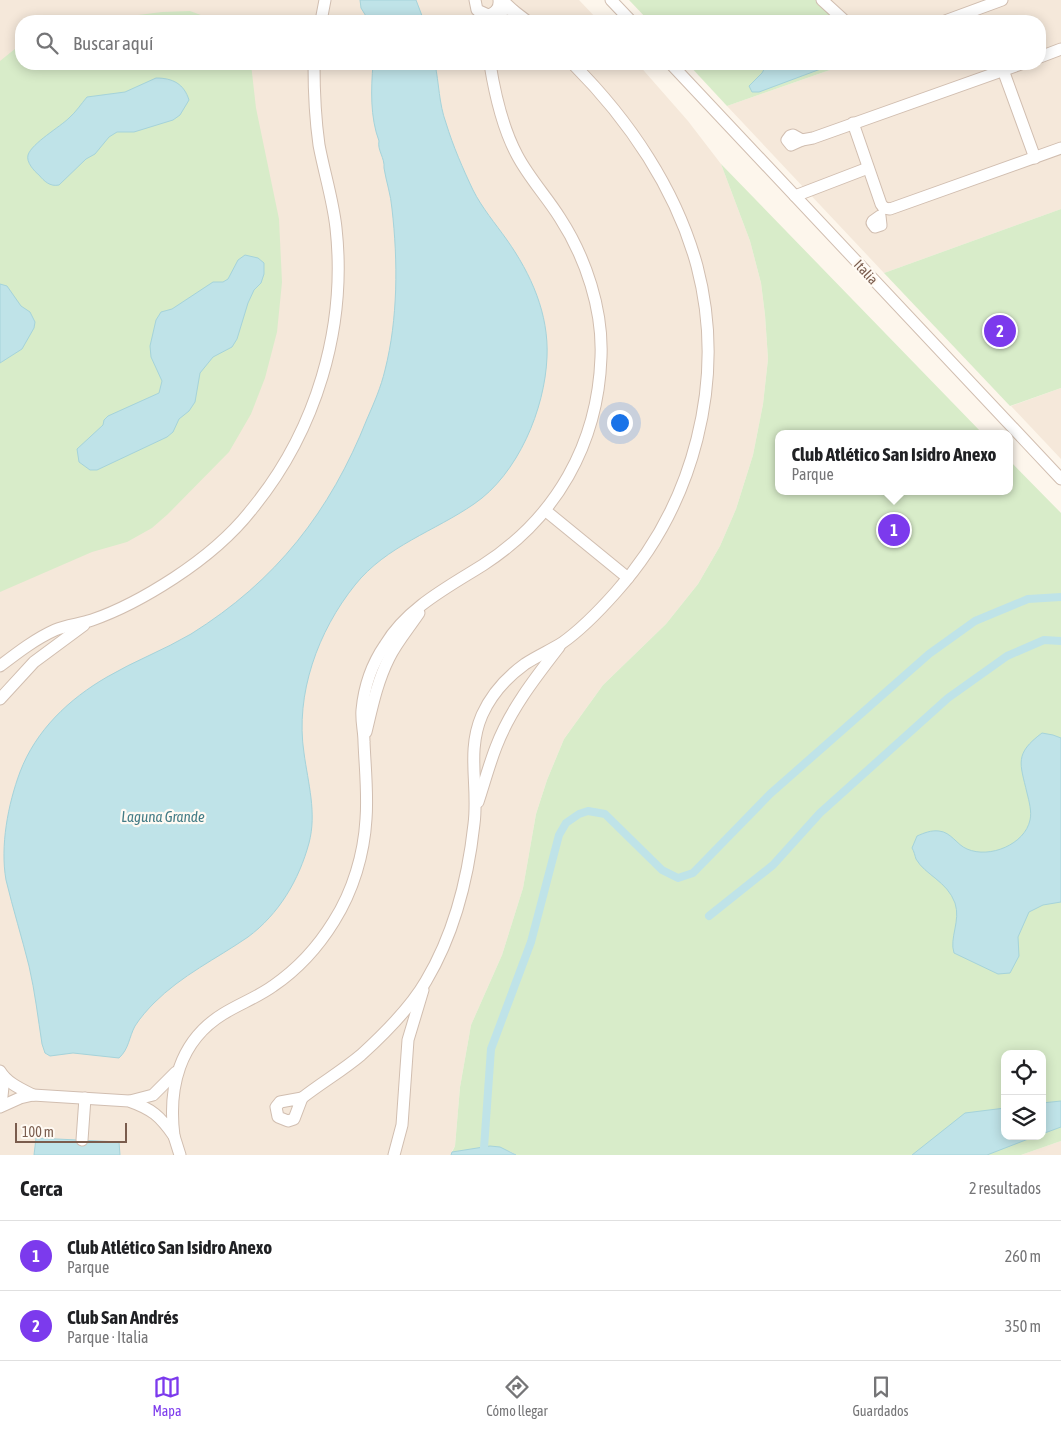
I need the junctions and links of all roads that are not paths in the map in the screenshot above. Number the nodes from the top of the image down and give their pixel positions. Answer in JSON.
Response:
{"nodes":[{"id":1,"x":325,"y":0,"type":"edge"},
{"id":2,"x":822,"y":0,"type":"edge"},
{"id":3,"x":1002,"y":0,"type":"edge"},
{"id":4,"x":615,"y":2,"type":"edge"},
{"id":5,"x":476,"y":7,"type":"edge"},
{"id":6,"x":495,"y":9,"type":"edge"},
{"id":7,"x":322,"y":15,"type":"edge"},
{"id":8,"x":519,"y":15,"type":"edge"},
{"id":9,"x":626,"y":15,"type":"edge"},
{"id":10,"x":838,"y":15,"type":"edge"},
{"id":11,"x":961,"y":15,"type":"edge"},
{"id":12,"x":1061,"y":49,"type":"edge"},
{"id":13,"x":1046,"y":55,"type":"edge"},
{"id":14,"x":314,"y":70,"type":"edge"},
{"id":15,"x":491,"y":70,"type":"edge"},
{"id":16,"x":579,"y":70,"type":"edge"},
{"id":17,"x":677,"y":70,"type":"edge"},
{"id":18,"x":1004,"y":70,"type":"joint"},
{"id":19,"x":853,"y":123,"type":"junction"},
{"id":20,"x":802,"y":140,"type":"dead end"},
{"id":21,"x":1061,"y":148,"type":"edge"},
{"id":22,"x":1035,"y":158,"type":"junction"},
{"id":23,"x":868,"y":168,"type":"junction"},
{"id":24,"x":795,"y":196,"type":"junction"},
{"id":25,"x":1061,"y":479,"type":"edge"},
{"id":26,"x":546,"y":511,"type":"junction"},
{"id":27,"x":628,"y":578,"type":"junction"},
{"id":28,"x":91,"y":620,"type":"junction"},
{"id":29,"x":564,"y":642,"type":"junction"},
{"id":30,"x":24,"y":648,"type":"junction"},
{"id":31,"x":34,"y":662,"type":"junction"},
{"id":32,"x":526,"y":664,"type":"junction"},
{"id":33,"x":0,"y":666,"type":"edge"},
{"id":34,"x":538,"y":675,"type":"junction"},
{"id":35,"x":0,"y":699,"type":"edge"},
{"id":36,"x":472,"y":766,"type":"junction"},
{"id":37,"x":488,"y":770,"type":"junction"},
{"id":38,"x":476,"y":806,"type":"junction"},
{"id":39,"x":425,"y":982,"type":"junction"},
{"id":40,"x":385,"y":1031,"type":"junction"},
{"id":41,"x":408,"y":1040,"type":"junction"},
{"id":42,"x":177,"y":1071,"type":"junction"},
{"id":43,"x":1,"y":1074,"type":"edge"},
{"id":44,"x":159,"y":1091,"type":"junction"},
{"id":45,"x":173,"y":1093,"type":"junction"},
{"id":46,"x":33,"y":1095,"type":"junction"},
{"id":47,"x":85,"y":1098,"type":"junction"},
{"id":48,"x":302,"y":1098,"type":"dead end"},
{"id":49,"x":128,"y":1101,"type":"junction"},
{"id":50,"x":1,"y":1106,"type":"edge"},
{"id":51,"x":172,"y":1112,"type":"junction"},
{"id":52,"x":158,"y":1115,"type":"junction"},
{"id":53,"x":174,"y":1136,"type":"junction"},
{"id":54,"x":82,"y":1140,"type":"dead end"},
{"id":55,"x":180,"y":1155,"type":"edge"},
{"id":56,"x":394,"y":1155,"type":"edge"}],
"edges":[{"from":1,"to":7,"type":"street"},
{"from":2,"to":10,"type":"street"},
{"from":3,"to":11,"type":"street"},
{"from":4,"to":9,"type":"street"},
{"from":5,"to":6,"type":"street"},
{"from":6,"to":8,"type":"street"},
{"from":12,"to":13,"type":"street"},
{"from":14,"to":28,"type":"street"},
{"from":15,"to":26,"type":"street"},
{"from":16,"to":27,"type":"street"},
{"from":17,"to":24,"type":"street","name":"Italia"},
{"from":18,"to":19,"type":"street"},
{"from":18,"to":22,"type":"street"},
{"from":19,"to":20,"type":"street"},
{"from":19,"to":23,"type":"street"},
{"from":21,"to":22,"type":"street"},
{"from":22,"to":23,"type":"street"},
{"from":23,"to":24,"type":"street"},
{"from":24,"to":25,"type":"street","name":"Italia"},
{"from":26,"to":27,"type":"street"},
{"from":26,"to":42,"type":"street"},
{"from":27,"to":29,"type":"street"},
{"from":28,"to":30,"type":"street"},
{"from":28,"to":31,"type":"street"},
{"from":29,"to":32,"type":"street"},
{"from":29,"to":34,"type":"street"},
{"from":30,"to":31,"type":"street"},
{"from":30,"to":33,"type":"street"},
{"from":31,"to":35,"type":"street"},
{"from":32,"to":34,"type":"street"},
{"from":32,"to":36,"type":"street"},
{"from":34,"to":37,"type":"street"},
{"from":36,"to":37,"type":"street"},
{"from":36,"to":38,"type":"street"},
{"from":37,"to":38,"type":"street"},
{"from":38,"to":39,"type":"street"},
{"from":39,"to":40,"type":"street"},
{"from":39,"to":41,"type":"street"},
{"from":40,"to":41,"type":"street"},
{"from":40,"to":48,"type":"street"},
{"from":41,"to":56,"type":"street"},
{"from":42,"to":44,"type":"street"},
{"from":42,"to":45,"type":"street"},
{"from":43,"to":46,"type":"street"},
{"from":43,"to":50,"type":"street"},
{"from":44,"to":45,"type":"street"},
{"from":44,"to":49,"type":"street"},
{"from":44,"to":52,"type":"street"},
{"from":45,"to":51,"type":"street"},
{"from":46,"to":47,"type":"street"},
{"from":46,"to":50,"type":"street"},
{"from":47,"to":49,"type":"street"},
{"from":47,"to":54,"type":"street"},
{"from":49,"to":52,"type":"street"},
{"from":51,"to":52,"type":"street"},
{"from":51,"to":53,"type":"street"},
{"from":52,"to":53,"type":"street"},
{"from":53,"to":55,"type":"street"}]}
